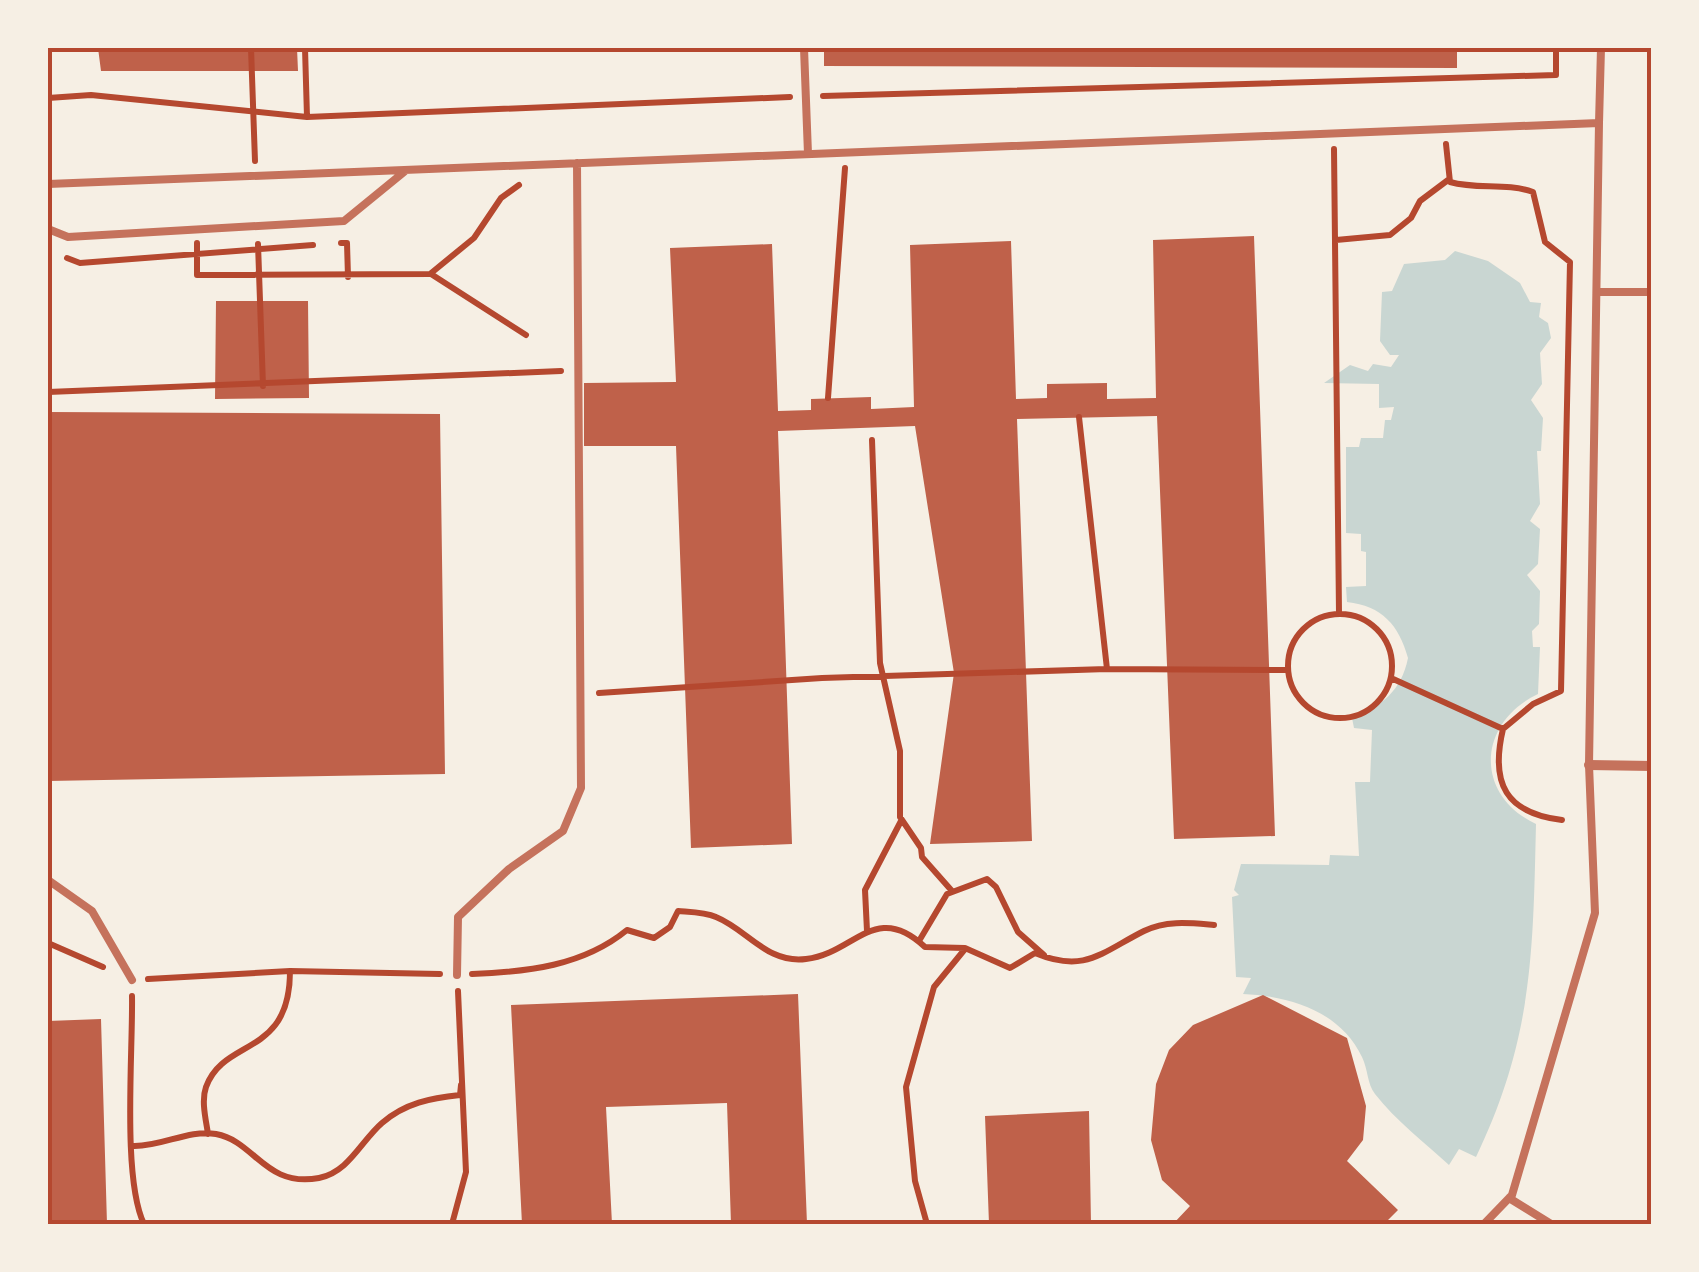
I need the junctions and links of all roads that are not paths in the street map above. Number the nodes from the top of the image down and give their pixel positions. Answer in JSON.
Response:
{"nodes":[{"id":1,"x":804,"y":48,"type":"edge"},
{"id":2,"x":1601,"y":48,"type":"edge"},
{"id":3,"x":1599,"y":122,"type":"junction"},
{"id":4,"x":808,"y":154,"type":"junction"},
{"id":5,"x":577,"y":163,"type":"junction"},
{"id":6,"x":406,"y":170,"type":"junction"},
{"id":7,"x":48,"y":184,"type":"edge"},
{"id":8,"x":48,"y":229,"type":"edge"},
{"id":9,"x":1598,"y":292,"type":"junction"},
{"id":10,"x":1652,"y":292,"type":"edge"},
{"id":11,"x":1589,"y":766,"type":"junction"},
{"id":12,"x":1652,"y":766,"type":"edge"},
{"id":13,"x":48,"y":880,"type":"edge"},
{"id":14,"x":457,"y":975,"type":"road end"},
{"id":15,"x":132,"y":980,"type":"road end"},
{"id":16,"x":1509,"y":1198,"type":"junction"},
{"id":17,"x":1484,"y":1224,"type":"edge"},
{"id":18,"x":1551,"y":1224,"type":"edge"}],
"edges":[{"from":1,"to":4,"type":"lane"},
{"from":2,"to":3,"type":"lane"},
{"from":3,"to":4,"type":"lane"},
{"from":3,"to":9,"type":"lane"},
{"from":4,"to":5,"type":"lane"},
{"from":5,"to":6,"type":"lane"},
{"from":5,"to":14,"type":"lane"},
{"from":6,"to":7,"type":"lane"},
{"from":6,"to":8,"type":"lane"},
{"from":9,"to":10,"type":"lane"},
{"from":9,"to":11,"type":"lane"},
{"from":11,"to":12,"type":"street"},
{"from":11,"to":16,"type":"lane"},
{"from":13,"to":15,"type":"lane"},
{"from":16,"to":17,"type":"lane"},
{"from":16,"to":18,"type":"lane"}]}
